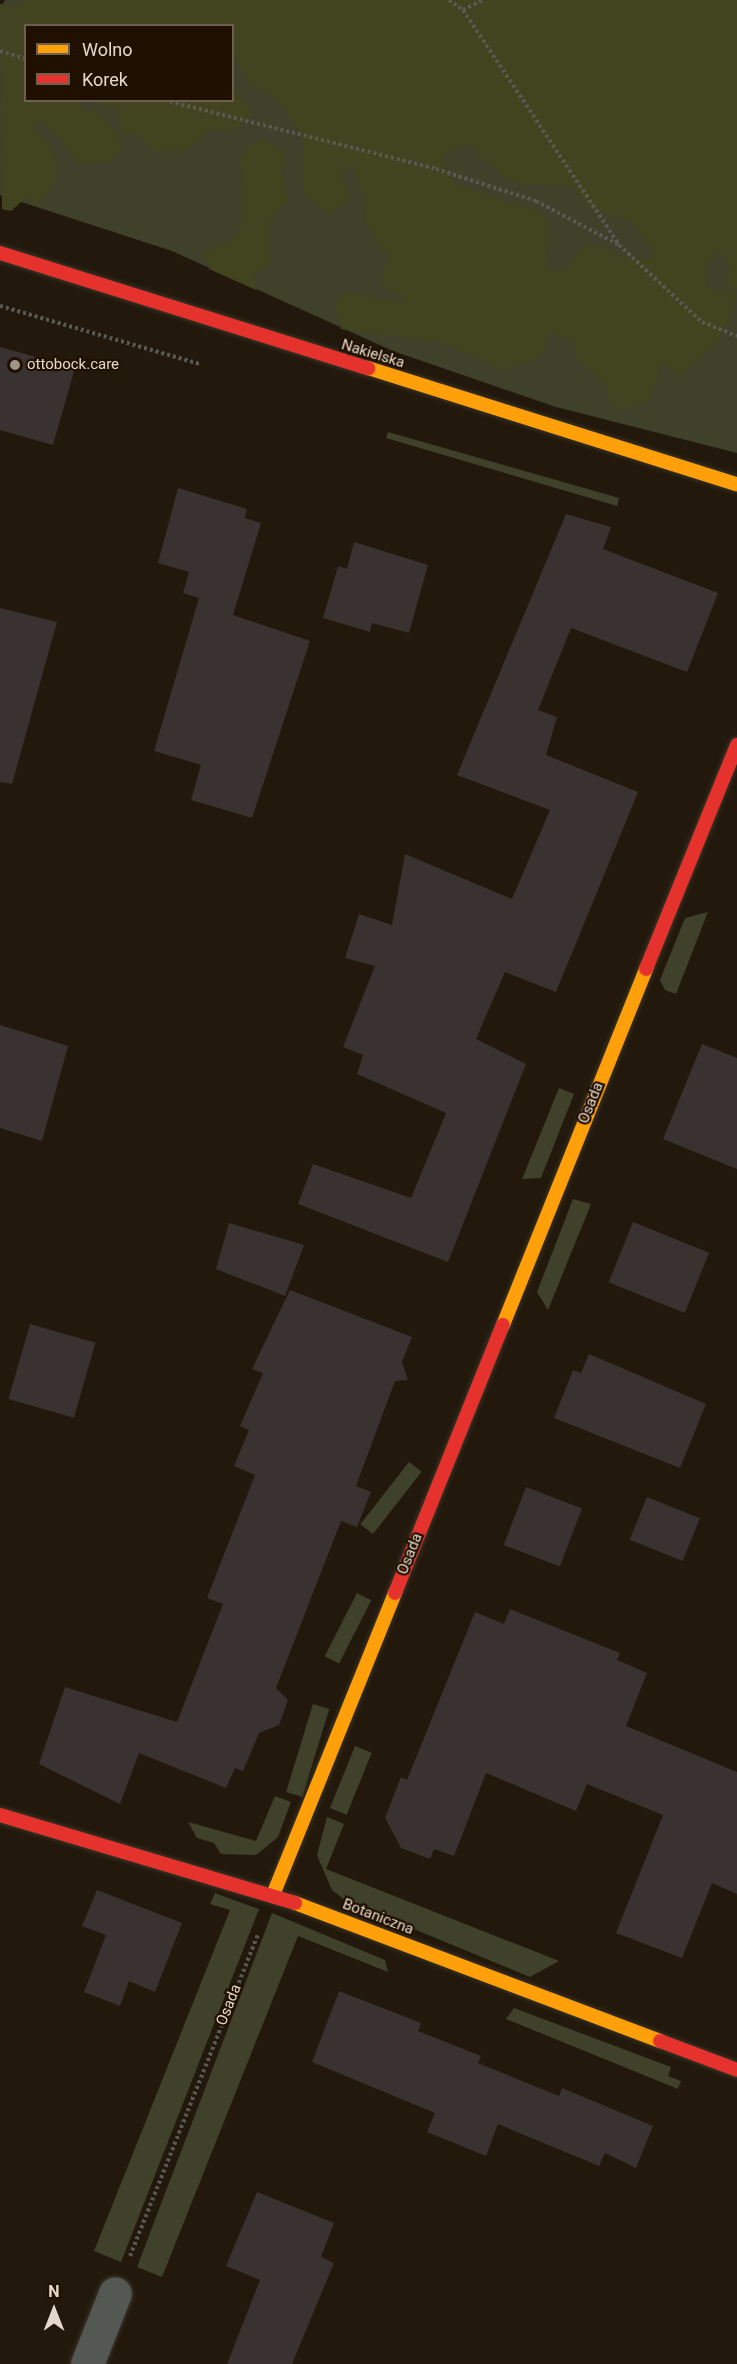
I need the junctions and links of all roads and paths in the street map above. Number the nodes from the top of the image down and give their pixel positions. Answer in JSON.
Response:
{"nodes":[{"id":1,"x":449,"y":0,"type":"edge"},
{"id":2,"x":483,"y":0,"type":"edge"},
{"id":3,"x":463,"y":10,"type":"junction"},
{"id":4,"x":0,"y":51,"type":"edge"},
{"id":5,"x":24,"y":58,"type":"edge"},
{"id":6,"x":172,"y":102,"type":"edge"},
{"id":7,"x":619,"y":245,"type":"junction"},
{"id":8,"x":0,"y":253,"type":"edge"},
{"id":9,"x":737,"y":336,"type":"edge"},
{"id":10,"x":737,"y":484,"type":"edge"},
{"id":11,"x":737,"y":745,"type":"edge"},
{"id":12,"x":0,"y":1815,"type":"edge"},
{"id":13,"x":273,"y":1894,"type":"junction"},
{"id":14,"x":737,"y":2070,"type":"edge"},
{"id":15,"x":115,"y":2293,"type":"joint"},
{"id":16,"x":87,"y":2364,"type":"edge"}],
"edges":[{"from":1,"to":3,"type":"path"},
{"from":2,"to":3,"type":"path"},
{"from":3,"to":7,"type":"path"},
{"from":4,"to":5,"type":"path"},
{"from":6,"to":7,"type":"path"},
{"from":7,"to":9,"type":"path"},
{"from":8,"to":10,"type":"street","name":"Nakielska"},
{"from":11,"to":13,"type":"street","name":"Osada"},
{"from":12,"to":13,"type":"street","name":"Botaniczna"},
{"from":13,"to":14,"type":"street","name":"Botaniczna"},
{"from":13,"to":15,"type":"path","name":"Osada"},
{"from":15,"to":16,"type":"street"}]}
